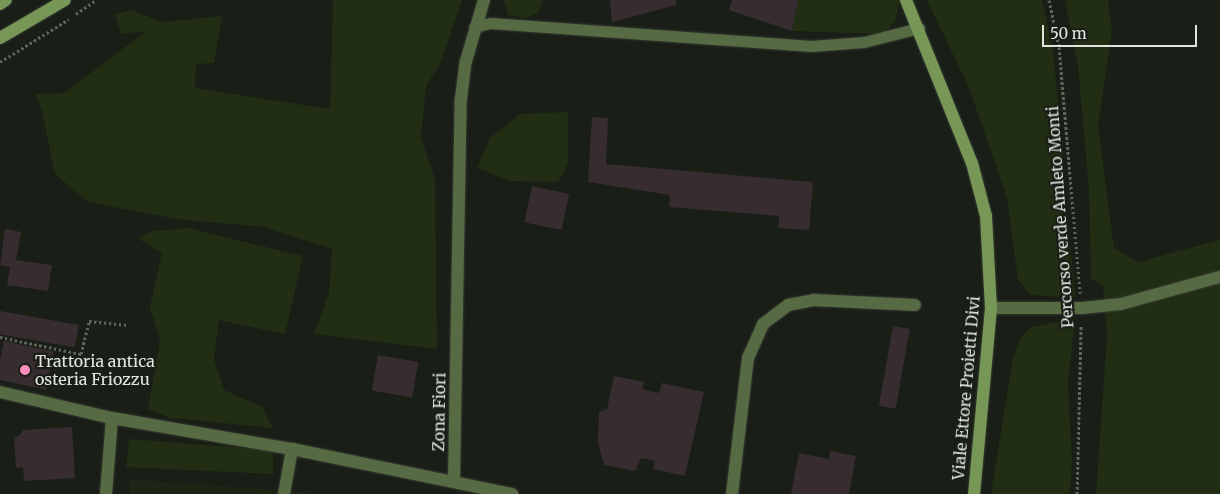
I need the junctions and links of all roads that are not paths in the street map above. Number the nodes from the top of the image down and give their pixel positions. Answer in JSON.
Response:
{"nodes":[{"id":1,"x":6,"y":0,"type":"edge"},
{"id":2,"x":65,"y":0,"type":"edge"},
{"id":3,"x":484,"y":0,"type":"edge"},
{"id":4,"x":906,"y":0,"type":"edge"},
{"id":5,"x":0,"y":4,"type":"edge"},
{"id":6,"x":474,"y":27,"type":"junction"},
{"id":7,"x":919,"y":28,"type":"junction"},
{"id":8,"x":0,"y":38,"type":"edge"},
{"id":9,"x":1220,"y":277,"type":"edge"},
{"id":10,"x":915,"y":305,"type":"dead end"},
{"id":11,"x":991,"y":308,"type":"junction"},
{"id":12,"x":0,"y":392,"type":"edge"},
{"id":13,"x":112,"y":418,"type":"junction"},
{"id":14,"x":292,"y":449,"type":"junction"},
{"id":15,"x":454,"y":481,"type":"junction"},
{"id":16,"x":106,"y":494,"type":"edge"},
{"id":17,"x":284,"y":494,"type":"edge"},
{"id":18,"x":512,"y":494,"type":"edge"},
{"id":19,"x":732,"y":494,"type":"edge"},
{"id":20,"x":974,"y":494,"type":"edge"}],
"edges":[{"from":1,"to":5,"type":"main road"},
{"from":2,"to":8,"type":"main road"},
{"from":3,"to":6,"type":"street","name":"Zona Fiori"},
{"from":4,"to":7,"type":"main road","name":"Viale Ettore Proietti Divi"},
{"from":6,"to":7,"type":"lane"},
{"from":6,"to":15,"type":"street","name":"Zona Fiori"},
{"from":7,"to":11,"type":"main road","name":"Viale Ettore Proietti Divi"},
{"from":9,"to":11,"type":"street"},
{"from":10,"to":19,"type":"street"},
{"from":11,"to":20,"type":"main road","name":"Viale Ettore Proietti Divi"},
{"from":12,"to":13,"type":"street"},
{"from":13,"to":14,"type":"street"},
{"from":13,"to":16,"type":"street"},
{"from":14,"to":15,"type":"street"},
{"from":14,"to":17,"type":"street"},
{"from":15,"to":18,"type":"street"}]}
